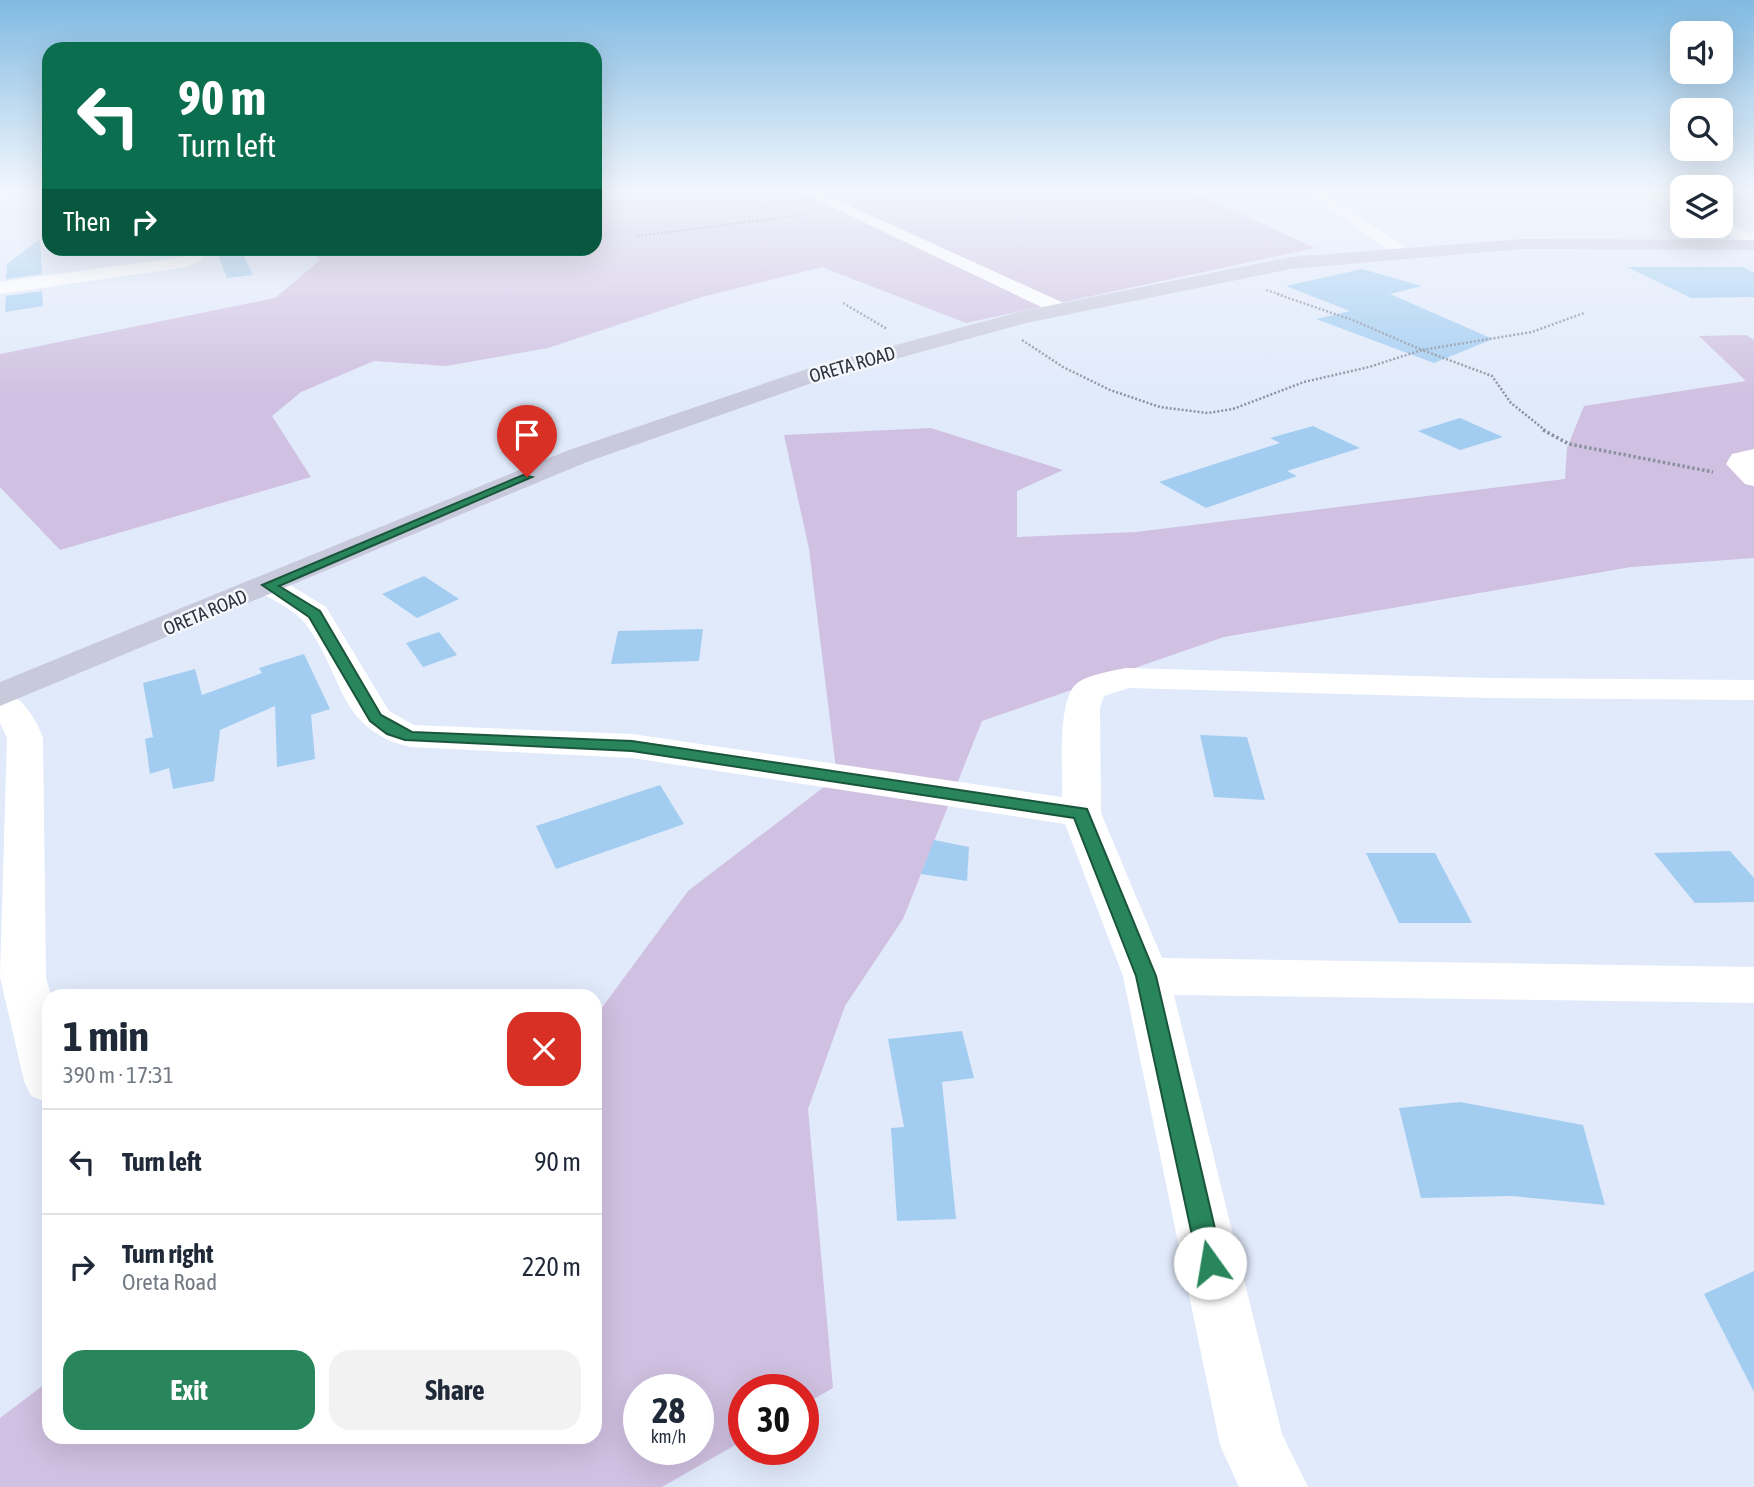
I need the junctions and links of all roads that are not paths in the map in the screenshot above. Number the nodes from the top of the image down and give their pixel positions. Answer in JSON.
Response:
{"nodes":[{"id":1,"x":194,"y":258,"type":"edge"},
{"id":2,"x":959,"y":258,"type":"edge"},
{"id":3,"x":1338,"y":258,"type":"edge"},
{"id":4,"x":0,"y":288,"type":"edge"},
{"id":5,"x":1061,"y":309,"type":"junction"},
{"id":6,"x":269,"y":585,"type":"junction"},
{"id":7,"x":1754,"y":690,"type":"edge"},
{"id":8,"x":0,"y":695,"type":"edge"},
{"id":9,"x":0,"y":700,"type":"edge"},
{"id":10,"x":1081,"y":813,"type":"junction"},
{"id":11,"x":1146,"y":976,"type":"junction"},
{"id":12,"x":12,"y":984,"type":"edge"},
{"id":13,"x":1754,"y":985,"type":"edge"},
{"id":14,"x":42,"y":1063,"type":"edge"},
{"id":15,"x":1275,"y":1487,"type":"edge"}],
"edges":[{"from":1,"to":4,"type":"street"},
{"from":2,"to":5,"type":"street"},
{"from":3,"to":5,"type":"street","name":"ORETA ROAD"},
{"from":5,"to":6,"type":"street","name":"ORETA ROAD"},
{"from":6,"to":8,"type":"street","name":"ORETA ROAD"},
{"from":6,"to":10,"type":"street"},
{"from":7,"to":10,"type":"street"},
{"from":9,"to":12,"type":"street"},
{"from":10,"to":11,"type":"street"},
{"from":11,"to":13,"type":"street"},
{"from":11,"to":15,"type":"street"},
{"from":12,"to":14,"type":"street"}]}
